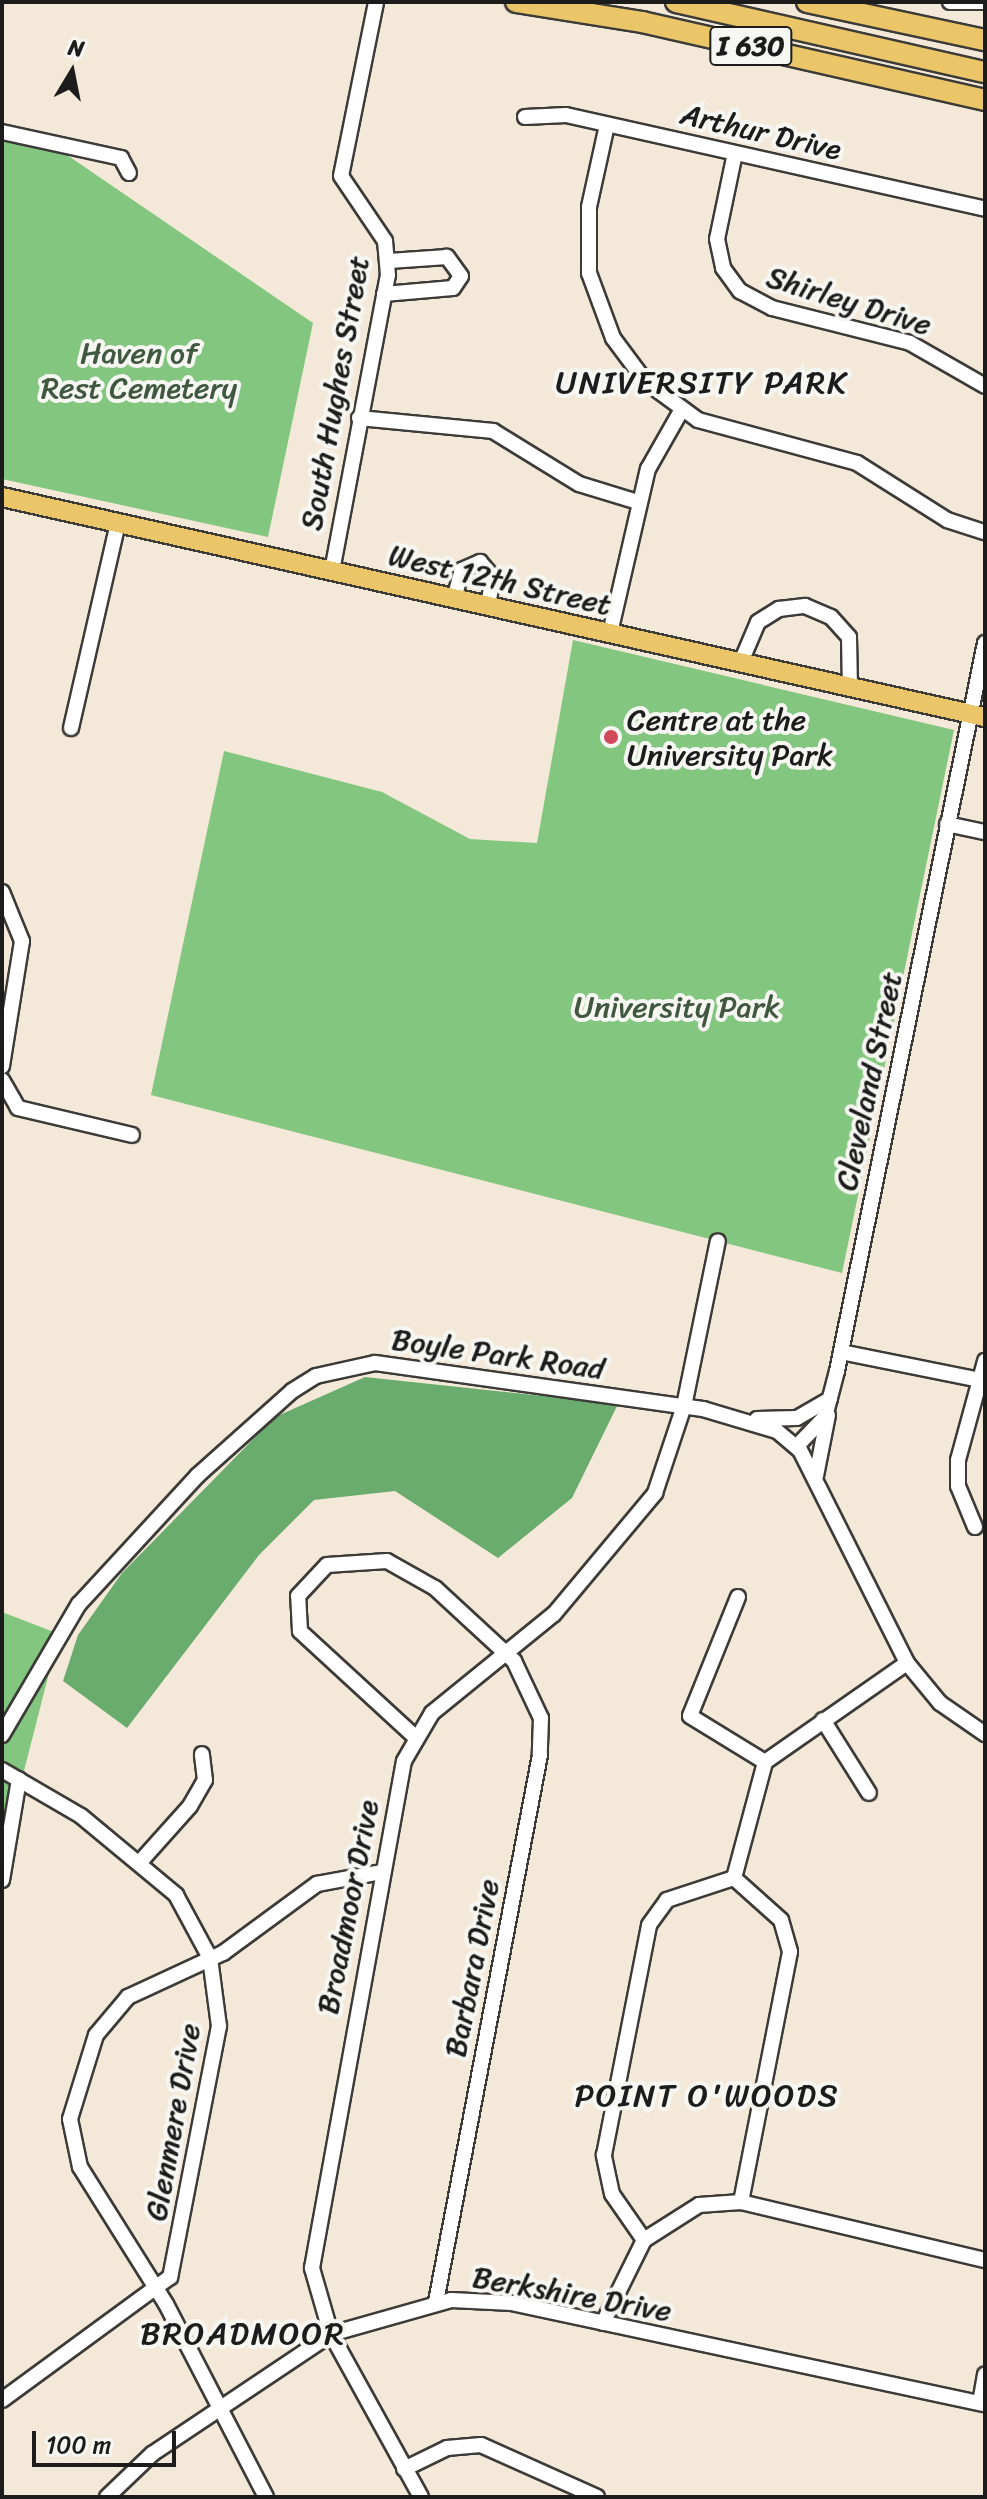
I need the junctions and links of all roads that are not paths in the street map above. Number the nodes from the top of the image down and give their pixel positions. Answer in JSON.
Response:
{"nodes":[{"id":1,"x":376,"y":2,"type":"edge"},
{"id":2,"x":516,"y":2,"type":"edge"},
{"id":3,"x":676,"y":2,"type":"edge"},
{"id":4,"x":807,"y":2,"type":"edge"},
{"id":5,"x":950,"y":2,"type":"edge"},
{"id":6,"x":979,"y":5,"type":"edge"},
{"id":7,"x":985,"y":40,"type":"edge"},
{"id":8,"x":985,"y":72,"type":"edge"},
{"id":9,"x":985,"y":100,"type":"edge"},
{"id":10,"x":525,"y":117,"type":"dead end"},
{"id":11,"x":607,"y":125,"type":"junction"},
{"id":12,"x":2,"y":132,"type":"edge"},
{"id":13,"x":735,"y":153,"type":"junction"},
{"id":14,"x":129,"y":173,"type":"dead end"},
{"id":15,"x":985,"y":209,"type":"edge"},
{"id":16,"x":389,"y":261,"type":"junction"},
{"id":17,"x":384,"y":294,"type":"junction"},
{"id":18,"x":985,"y":386,"type":"edge"},
{"id":19,"x":681,"y":411,"type":"junction"},
{"id":20,"x":359,"y":418,"type":"junction"},
{"id":21,"x":2,"y":497,"type":"edge"},
{"id":22,"x":638,"y":502,"type":"junction"},
{"id":23,"x":118,"y":523,"type":"junction"},
{"id":24,"x":985,"y":532,"type":"edge"},
{"id":25,"x":332,"y":571,"type":"junction"},
{"id":26,"x":454,"y":599,"type":"junction"},
{"id":27,"x":488,"y":606,"type":"junction"},
{"id":28,"x":610,"y":633,"type":"junction"},
{"id":29,"x":985,"y":643,"type":"edge"},
{"id":30,"x":741,"y":662,"type":"junction"},
{"id":31,"x":850,"y":687,"type":"junction"},
{"id":32,"x":978,"y":716,"type":"edge"},
{"id":33,"x":71,"y":728,"type":"dead end"},
{"id":34,"x":947,"y":824,"type":"junction"},
{"id":35,"x":985,"y":832,"type":"edge"},
{"id":36,"x":2,"y":892,"type":"edge"},
{"id":37,"x":2,"y":1066,"type":"edge"},
{"id":38,"x":2,"y":1080,"type":"edge"},
{"id":39,"x":132,"y":1135,"type":"dead end"},
{"id":40,"x":718,"y":1241,"type":"dead end"},
{"id":41,"x":841,"y":1352,"type":"junction"},
{"id":42,"x":985,"y":1361,"type":"edge"},
{"id":43,"x":983,"y":1381,"type":"edge"},
{"id":44,"x":829,"y":1405,"type":"junction"},
{"id":45,"x":684,"y":1406,"type":"junction"},
{"id":46,"x":752,"y":1419,"type":"junction"},
{"id":47,"x":797,"y":1446,"type":"junction"},
{"id":48,"x":816,"y":1484,"type":"junction"},
{"id":49,"x":975,"y":1527,"type":"dead end"},
{"id":50,"x":738,"y":1597,"type":"dead end"},
{"id":51,"x":505,"y":1652,"type":"junction"},
{"id":52,"x":907,"y":1663,"type":"junction"},
{"id":53,"x":823,"y":1720,"type":"junction"},
{"id":54,"x":985,"y":1734,"type":"edge"},
{"id":55,"x":2,"y":1735,"type":"edge"},
{"id":56,"x":414,"y":1736,"type":"junction"},
{"id":57,"x":202,"y":1754,"type":"dead end"},
{"id":58,"x":765,"y":1762,"type":"junction"},
{"id":59,"x":2,"y":1770,"type":"edge"},
{"id":60,"x":19,"y":1779,"type":"junction"},
{"id":61,"x":869,"y":1793,"type":"dead end"},
{"id":62,"x":140,"y":1862,"type":"junction"},
{"id":63,"x":381,"y":1872,"type":"junction"},
{"id":64,"x":734,"y":1878,"type":"junction"},
{"id":65,"x":2,"y":1880,"type":"edge"},
{"id":66,"x":210,"y":1958,"type":"junction"},
{"id":67,"x":741,"y":2202,"type":"junction"},
{"id":68,"x":644,"y":2240,"type":"junction"},
{"id":69,"x":985,"y":2260,"type":"edge"},
{"id":70,"x":158,"y":2290,"type":"junction"},
{"id":71,"x":436,"y":2302,"type":"junction"},
{"id":72,"x":603,"y":2323,"type":"junction"},
{"id":73,"x":331,"y":2334,"type":"junction"},
{"id":74,"x":985,"y":2374,"type":"edge"},
{"id":75,"x":2,"y":2400,"type":"edge"},
{"id":76,"x":982,"y":2403,"type":"edge"},
{"id":77,"x":221,"y":2408,"type":"junction"},
{"id":78,"x":404,"y":2469,"type":"junction"},
{"id":79,"x":107,"y":2497,"type":"edge"},
{"id":80,"x":266,"y":2497,"type":"edge"},
{"id":81,"x":421,"y":2497,"type":"edge"},
{"id":82,"x":597,"y":2497,"type":"edge"}],
"edges":[{"from":1,"to":16,"type":"street","name":"South Hughes Street"},
{"from":2,"to":9,"type":"highway","number":"I 630"},
{"from":3,"to":8,"type":"highway","number":"I 630"},
{"from":4,"to":7,"type":"highway"},
{"from":5,"to":6,"type":"street"},
{"from":10,"to":11,"type":"street","name":"Arthur Drive"},
{"from":11,"to":13,"type":"street","name":"Arthur Drive"},
{"from":11,"to":19,"type":"street"},
{"from":12,"to":14,"type":"street"},
{"from":13,"to":15,"type":"street","name":"Arthur Drive"},
{"from":13,"to":18,"type":"street","name":"Shirley Drive"},
{"from":16,"to":17,"type":"street","name":"South Hughes Street"},
{"from":16,"to":17,"type":"street"},
{"from":17,"to":20,"type":"street","name":"South Hughes Street"},
{"from":19,"to":22,"type":"street"},
{"from":19,"to":24,"type":"street"},
{"from":20,"to":22,"type":"street"},
{"from":20,"to":25,"type":"street","name":"South Hughes Street"},
{"from":21,"to":23,"type":"main road","name":"West 12th Street"},
{"from":22,"to":28,"type":"street"},
{"from":23,"to":25,"type":"main road","name":"West 12th Street"},
{"from":23,"to":33,"type":"street"},
{"from":25,"to":26,"type":"main road","name":"West 12th Street"},
{"from":26,"to":27,"type":"main road","name":"West 12th Street"},
{"from":26,"to":27,"type":"street"},
{"from":27,"to":28,"type":"main road","name":"West 12th Street"},
{"from":28,"to":30,"type":"main road","name":"West 12th Street"},
{"from":29,"to":32,"type":"street","name":"Cleveland Street"},
{"from":30,"to":31,"type":"main road","name":"West 12th Street"},
{"from":30,"to":31,"type":"street"},
{"from":31,"to":32,"type":"main road","name":"West 12th Street"},
{"from":32,"to":34,"type":"street","name":"Cleveland Street"},
{"from":34,"to":35,"type":"street"},
{"from":34,"to":41,"type":"street","name":"Cleveland Street"},
{"from":36,"to":37,"type":"street"},
{"from":38,"to":39,"type":"street"},
{"from":40,"to":45,"type":"street","name":"Broadmoor Drive"},
{"from":41,"to":43,"type":"street"},
{"from":41,"to":44,"type":"street","name":"Cleveland Street"},
{"from":42,"to":43,"type":"street"},
{"from":43,"to":49,"type":"street"},
{"from":44,"to":46,"type":"street"},
{"from":44,"to":47,"type":"street","name":"Cleveland Street"},
{"from":44,"to":48,"type":"street"},
{"from":45,"to":46,"type":"street","name":"Boyle Park Road"},
{"from":45,"to":51,"type":"street","name":"Broadmoor Drive"},
{"from":45,"to":55,"type":"street","name":"Boyle Park Road"},
{"from":46,"to":47,"type":"street","name":"Boyle Park Road"},
{"from":47,"to":48,"type":"street"},
{"from":48,"to":52,"type":"street"},
{"from":50,"to":58,"type":"street"},
{"from":51,"to":56,"type":"street","name":"Broadmoor Drive"},
{"from":51,"to":56,"type":"street","name":"Barbara Drive"},
{"from":51,"to":71,"type":"street","name":"Barbara Drive"},
{"from":52,"to":53,"type":"street"},
{"from":52,"to":54,"type":"street"},
{"from":53,"to":58,"type":"street"},
{"from":53,"to":61,"type":"street"},
{"from":56,"to":63,"type":"street","name":"Broadmoor Drive"},
{"from":57,"to":62,"type":"street"},
{"from":58,"to":64,"type":"street"},
{"from":59,"to":60,"type":"street","name":"Glenmere Drive"},
{"from":60,"to":62,"type":"street","name":"Glenmere Drive"},
{"from":60,"to":65,"type":"street"},
{"from":62,"to":66,"type":"street","name":"Glenmere Drive"},
{"from":63,"to":66,"type":"street"},
{"from":63,"to":73,"type":"street","name":"Broadmoor Drive"},
{"from":64,"to":67,"type":"street"},
{"from":64,"to":68,"type":"street"},
{"from":66,"to":70,"type":"street","name":"Glenmere Drive"},
{"from":66,"to":70,"type":"street"},
{"from":67,"to":68,"type":"street"},
{"from":67,"to":69,"type":"street"},
{"from":68,"to":72,"type":"street"},
{"from":70,"to":75,"type":"street","name":"Glenmere Drive"},
{"from":70,"to":77,"type":"street"},
{"from":71,"to":72,"type":"street","name":"Berkshire Drive"},
{"from":71,"to":73,"type":"street","name":"Berkshire Drive"},
{"from":72,"to":76,"type":"street","name":"Berkshire Drive"},
{"from":73,"to":77,"type":"street","name":"Berkshire Drive"},
{"from":73,"to":78,"type":"street","name":"Broadmoor Drive"},
{"from":74,"to":76,"type":"street"},
{"from":77,"to":79,"type":"street","name":"Berkshire Drive"},
{"from":77,"to":80,"type":"street"},
{"from":78,"to":81,"type":"street","name":"Broadmoor Drive"},
{"from":78,"to":82,"type":"street"}]}
